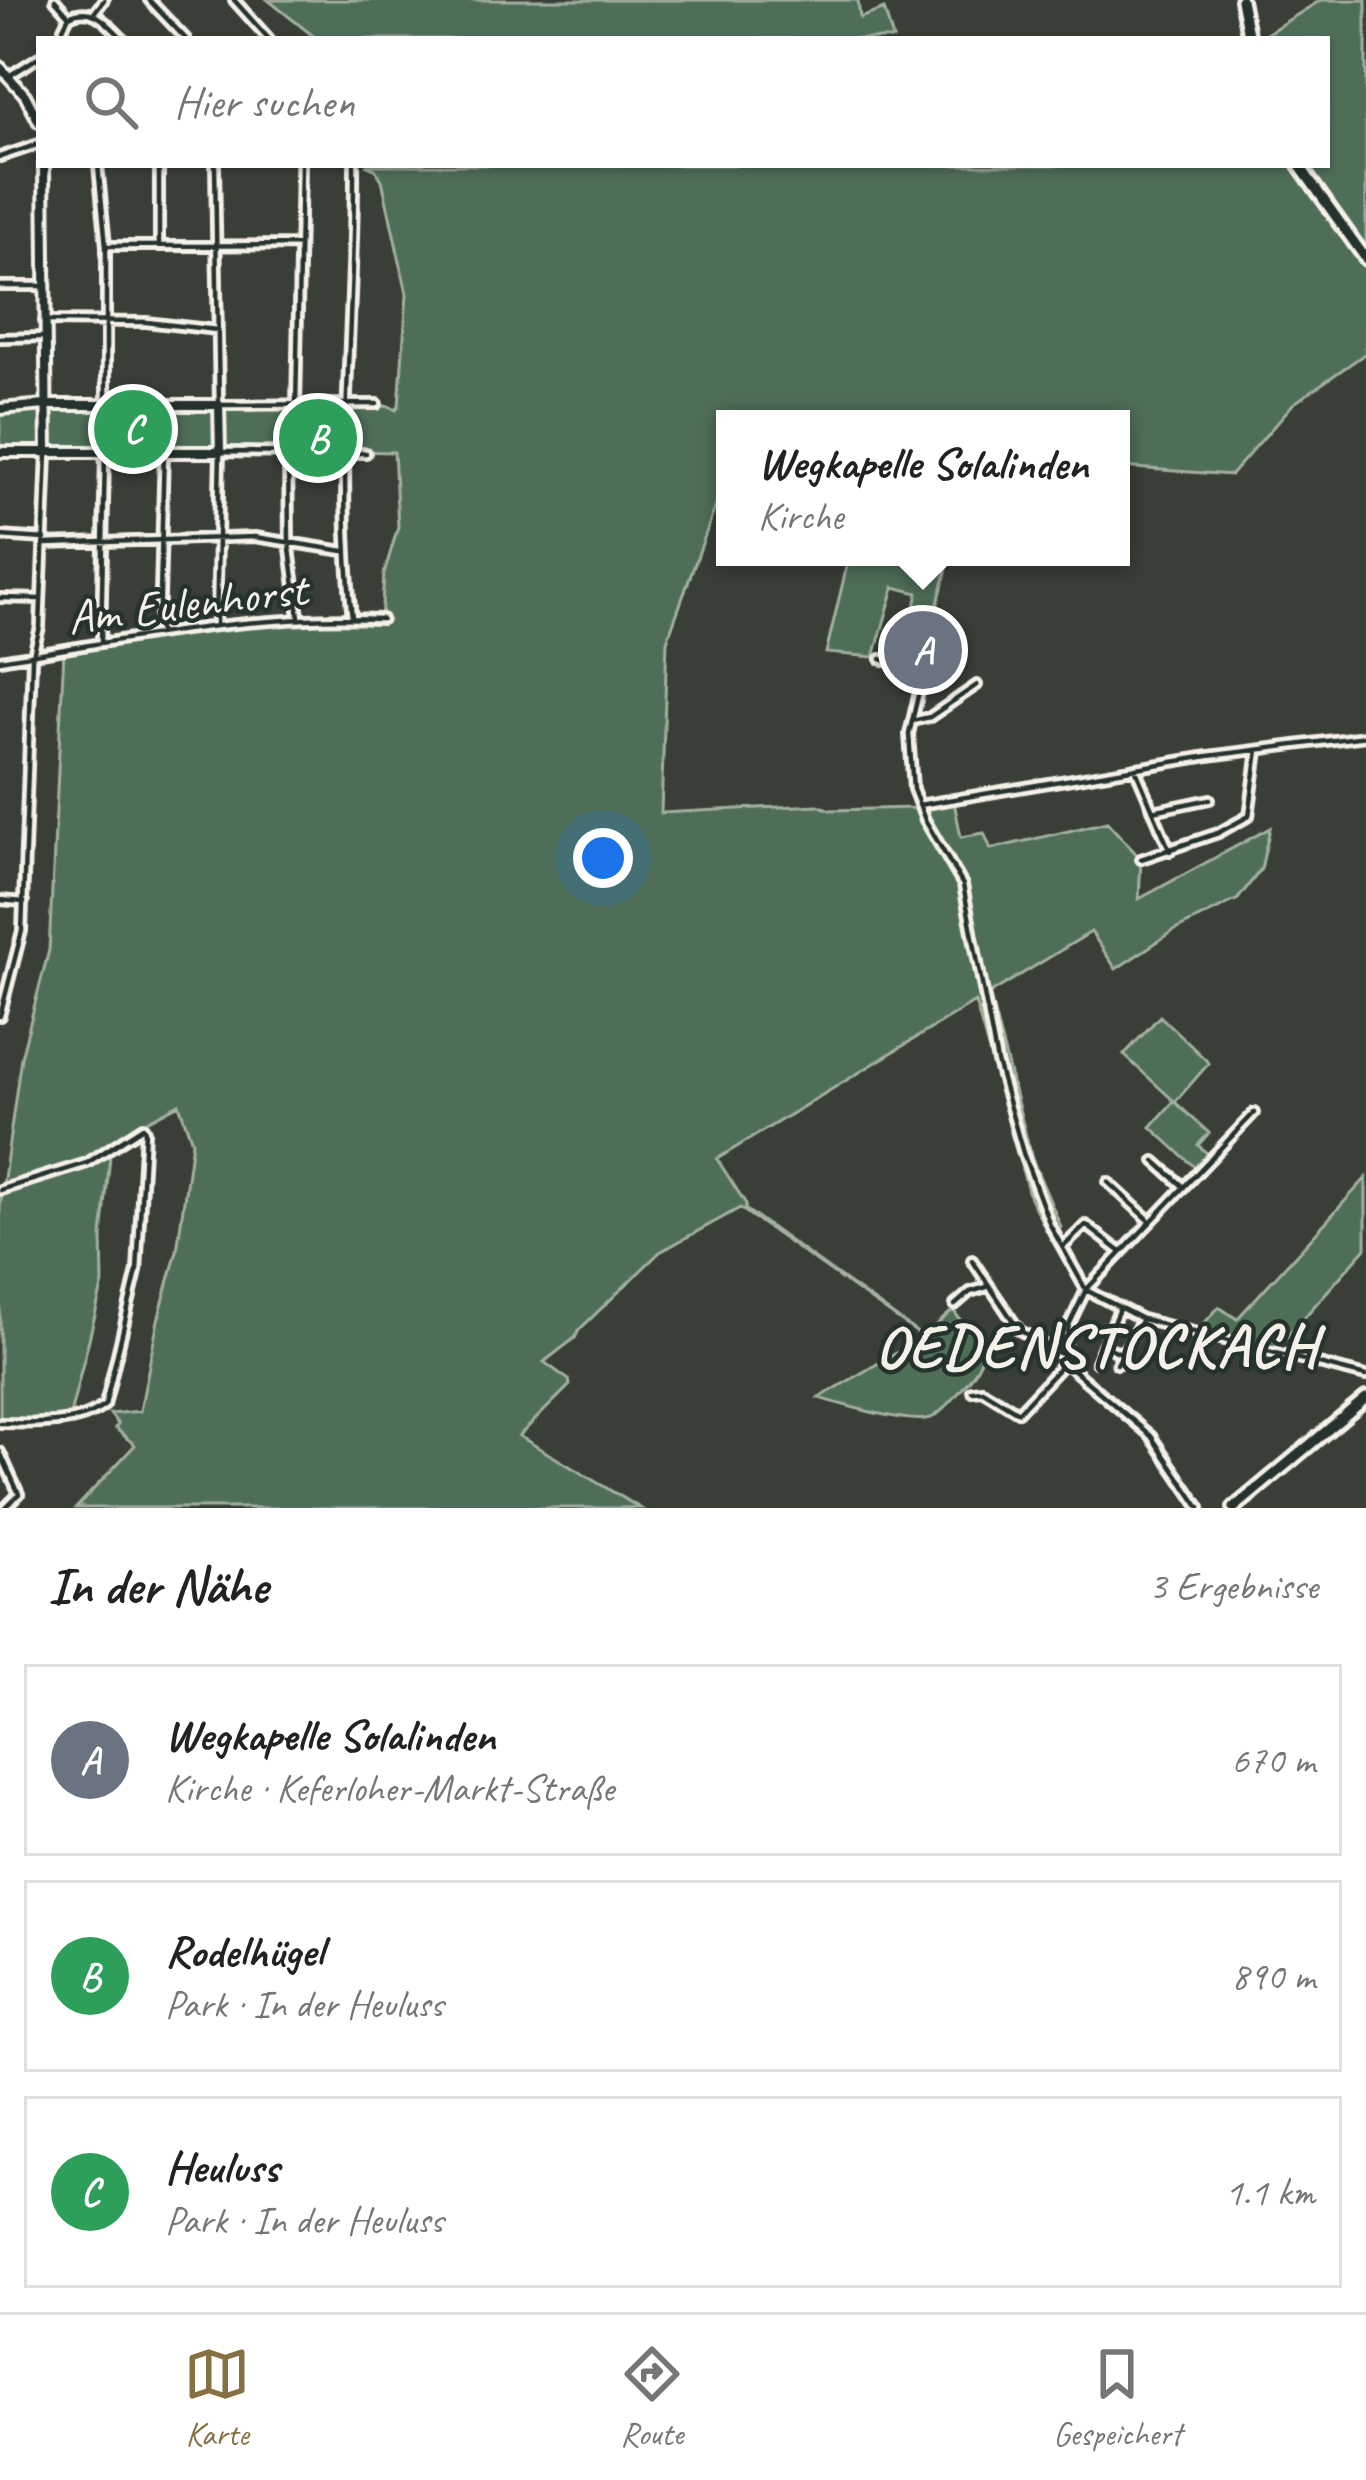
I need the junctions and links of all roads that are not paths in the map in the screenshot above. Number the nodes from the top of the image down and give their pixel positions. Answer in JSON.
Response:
{"nodes":[{"id":1,"x":55,"y":0,"type":"edge"},
{"id":2,"x":104,"y":0,"type":"edge"},
{"id":3,"x":149,"y":0,"type":"edge"},
{"id":4,"x":234,"y":0,"type":"edge"},
{"id":5,"x":1241,"y":0,"type":"edge"},
{"id":6,"x":94,"y":13,"type":"junction"},
{"id":7,"x":69,"y":16,"type":"junction"},
{"id":8,"x":64,"y":36,"type":"edge"},
{"id":9,"x":120,"y":36,"type":"edge"},
{"id":10,"x":183,"y":36,"type":"edge"},
{"id":11,"x":266,"y":36,"type":"edge"},
{"id":12,"x":1249,"y":36,"type":"edge"},
{"id":13,"x":36,"y":59,"type":"edge"},
{"id":14,"x":0,"y":67,"type":"edge"},
{"id":15,"x":9,"y":76,"type":"junction"},
{"id":16,"x":36,"y":116,"type":"edge"},
{"id":17,"x":36,"y":145,"type":"edge"},
{"id":18,"x":0,"y":157,"type":"edge"},
{"id":19,"x":44,"y":168,"type":"edge"},
{"id":20,"x":98,"y":168,"type":"edge"},
{"id":21,"x":159,"y":168,"type":"edge"},
{"id":22,"x":215,"y":168,"type":"edge"},
{"id":23,"x":301,"y":168,"type":"edge"},
{"id":24,"x":354,"y":168,"type":"edge"},
{"id":25,"x":1302,"y":168,"type":"edge"},
{"id":26,"x":159,"y":245,"type":"junction"},
{"id":27,"x":215,"y":245,"type":"junction"},
{"id":28,"x":300,"y":245,"type":"junction"},
{"id":29,"x":106,"y":246,"type":"junction"},
{"id":30,"x":1366,"y":259,"type":"edge"},
{"id":31,"x":0,"y":286,"type":"edge"},
{"id":32,"x":44,"y":286,"type":"junction"},
{"id":33,"x":44,"y":321,"type":"junction"},
{"id":34,"x":105,"y":322,"type":"junction"},
{"id":35,"x":217,"y":330,"type":"junction"},
{"id":36,"x":0,"y":338,"type":"edge"},
{"id":37,"x":44,"y":338,"type":"junction"},
{"id":38,"x":377,"y":404,"type":"dead end"},
{"id":39,"x":106,"y":405,"type":"junction"},
{"id":40,"x":219,"y":405,"type":"junction"},
{"id":41,"x":45,"y":406,"type":"junction"},
{"id":42,"x":296,"y":406,"type":"junction"},
{"id":43,"x":348,"y":406,"type":"junction"},
{"id":44,"x":0,"y":410,"type":"edge"},
{"id":45,"x":164,"y":451,"type":"junction"},
{"id":46,"x":0,"y":452,"type":"edge"},
{"id":47,"x":47,"y":452,"type":"junction"},
{"id":48,"x":220,"y":452,"type":"junction"},
{"id":49,"x":366,"y":453,"type":"dead end"},
{"id":50,"x":105,"y":454,"type":"junction"},
{"id":51,"x":288,"y":454,"type":"junction"},
{"id":52,"x":346,"y":454,"type":"junction"},
{"id":53,"x":0,"y":536,"type":"edge"},
{"id":54,"x":219,"y":537,"type":"junction"},
{"id":55,"x":163,"y":540,"type":"junction"},
{"id":56,"x":290,"y":541,"type":"junction"},
{"id":57,"x":45,"y":542,"type":"junction"},
{"id":58,"x":105,"y":545,"type":"junction"},
{"id":59,"x":345,"y":551,"type":"junction"},
{"id":60,"x":0,"y":598,"type":"edge"},
{"id":61,"x":41,"y":599,"type":"junction"},
{"id":62,"x":299,"y":617,"type":"junction"},
{"id":63,"x":352,"y":618,"type":"junction"},
{"id":64,"x":382,"y":619,"type":"dead end"},
{"id":65,"x":216,"y":624,"type":"junction"},
{"id":66,"x":159,"y":631,"type":"junction"},
{"id":67,"x":101,"y":641,"type":"junction"},
{"id":68,"x":929,"y":645,"type":"dead end"},
{"id":69,"x":33,"y":655,"type":"junction"},
{"id":70,"x":881,"y":659,"type":"dead end"},
{"id":71,"x":0,"y":661,"type":"edge"},
{"id":72,"x":977,"y":685,"type":"dead end"},
{"id":73,"x":918,"y":687,"type":"junction"},
{"id":74,"x":912,"y":721,"type":"junction"},
{"id":75,"x":1366,"y":736,"type":"edge"},
{"id":76,"x":1258,"y":749,"type":"junction"},
{"id":77,"x":1135,"y":768,"type":"junction"},
{"id":78,"x":1210,"y":799,"type":"dead end"},
{"id":79,"x":919,"y":805,"type":"junction"},
{"id":80,"x":1153,"y":811,"type":"junction"},
{"id":81,"x":1170,"y":850,"type":"junction"},
{"id":82,"x":1141,"y":859,"type":"dead end"},
{"id":83,"x":0,"y":900,"type":"edge"},
{"id":84,"x":24,"y":902,"type":"junction"},
{"id":85,"x":0,"y":1016,"type":"edge"},
{"id":86,"x":1254,"y":1113,"type":"dead end"},
{"id":87,"x":1155,"y":1161,"type":"dead end"},
{"id":88,"x":1108,"y":1182,"type":"dead end"},
{"id":89,"x":1184,"y":1186,"type":"junction"},
{"id":90,"x":0,"y":1190,"type":"edge"},
{"id":91,"x":1150,"y":1221,"type":"junction"},
{"id":92,"x":1063,"y":1247,"type":"junction"},
{"id":93,"x":1121,"y":1252,"type":"junction"},
{"id":94,"x":972,"y":1260,"type":"dead end"},
{"id":95,"x":987,"y":1287,"type":"junction"},
{"id":96,"x":1086,"y":1290,"type":"junction"},
{"id":97,"x":956,"y":1305,"type":"dead end"},
{"id":98,"x":1119,"y":1309,"type":"junction"},
{"id":99,"x":1142,"y":1319,"type":"junction"},
{"id":100,"x":1103,"y":1346,"type":"junction"},
{"id":101,"x":1123,"y":1354,"type":"junction"},
{"id":102,"x":1064,"y":1359,"type":"junction"},
{"id":103,"x":1096,"y":1362,"type":"dead end"},
{"id":104,"x":1118,"y":1364,"type":"dead end"},
{"id":105,"x":1366,"y":1376,"type":"edge"},
{"id":106,"x":972,"y":1391,"type":"dead end"},
{"id":107,"x":1366,"y":1398,"type":"edge"},
{"id":108,"x":0,"y":1423,"type":"edge"},
{"id":109,"x":0,"y":1452,"type":"edge"},
{"id":110,"x":5,"y":1508,"type":"edge"},
{"id":111,"x":1200,"y":1508,"type":"edge"},
{"id":112,"x":1234,"y":1508,"type":"edge"}],
"edges":[{"from":1,"to":7,"type":"street"},
{"from":2,"to":6,"type":"street"},
{"from":3,"to":10,"type":"street"},
{"from":4,"to":11,"type":"street"},
{"from":5,"to":12,"type":"main road"},
{"from":6,"to":7,"type":"street"},
{"from":6,"to":9,"type":"street"},
{"from":7,"to":8,"type":"street"},
{"from":13,"to":15,"type":"street"},
{"from":14,"to":15,"type":"street"},
{"from":15,"to":16,"type":"street"},
{"from":17,"to":18,"type":"street"},
{"from":19,"to":32,"type":"street"},
{"from":20,"to":29,"type":"street"},
{"from":21,"to":26,"type":"street"},
{"from":22,"to":27,"type":"street"},
{"from":23,"to":28,"type":"street"},
{"from":24,"to":43,"type":"street"},
{"from":25,"to":30,"type":"main road"},
{"from":26,"to":27,"type":"street"},
{"from":26,"to":29,"type":"street"},
{"from":27,"to":28,"type":"street"},
{"from":27,"to":35,"type":"street"},
{"from":28,"to":42,"type":"street"},
{"from":29,"to":34,"type":"street"},
{"from":31,"to":32,"type":"street"},
{"from":32,"to":33,"type":"street"},
{"from":33,"to":34,"type":"street"},
{"from":33,"to":37,"type":"street"},
{"from":34,"to":35,"type":"street"},
{"from":34,"to":39,"type":"street"},
{"from":35,"to":40,"type":"street"},
{"from":36,"to":37,"type":"street"},
{"from":37,"to":41,"type":"street"},
{"from":38,"to":43,"type":"street"},
{"from":39,"to":40,"type":"street"},
{"from":39,"to":41,"type":"street"},
{"from":40,"to":42,"type":"street"},
{"from":40,"to":48,"type":"street"},
{"from":41,"to":44,"type":"street"},
{"from":41,"to":47,"type":"street"},
{"from":42,"to":43,"type":"street"},
{"from":43,"to":52,"type":"street"},
{"from":45,"to":48,"type":"street"},
{"from":45,"to":50,"type":"street"},
{"from":45,"to":55,"type":"street"},
{"from":46,"to":47,"type":"street"},
{"from":47,"to":50,"type":"street"},
{"from":47,"to":57,"type":"street"},
{"from":48,"to":51,"type":"street"},
{"from":48,"to":54,"type":"street"},
{"from":49,"to":52,"type":"street"},
{"from":50,"to":58,"type":"street"},
{"from":51,"to":52,"type":"street"},
{"from":51,"to":56,"type":"street"},
{"from":52,"to":59,"type":"street"},
{"from":53,"to":57,"type":"street"},
{"from":54,"to":55,"type":"street"},
{"from":54,"to":56,"type":"street"},
{"from":54,"to":65,"type":"street"},
{"from":55,"to":58,"type":"street"},
{"from":55,"to":66,"type":"street"},
{"from":56,"to":59,"type":"street"},
{"from":56,"to":62,"type":"street"},
{"from":57,"to":58,"type":"street"},
{"from":57,"to":61,"type":"street"},
{"from":58,"to":67,"type":"street"},
{"from":59,"to":63,"type":"street"},
{"from":60,"to":61,"type":"street"},
{"from":61,"to":69,"type":"street"},
{"from":62,"to":63,"type":"street","name":"Am Eulenhorst"},
{"from":62,"to":65,"type":"street","name":"Am Eulenhorst"},
{"from":63,"to":64,"type":"street","name":"Am Eulenhorst"},
{"from":65,"to":66,"type":"street","name":"Am Eulenhorst"},
{"from":66,"to":67,"type":"street","name":"Am Eulenhorst"},
{"from":67,"to":69,"type":"street","name":"Am Eulenhorst"},
{"from":68,"to":73,"type":"street"},
{"from":69,"to":71,"type":"street","name":"Am Eulenhorst"},
{"from":69,"to":84,"type":"street"},
{"from":70,"to":73,"type":"street"},
{"from":72,"to":74,"type":"street"},
{"from":73,"to":74,"type":"street"},
{"from":74,"to":79,"type":"street"},
{"from":75,"to":76,"type":"street"},
{"from":76,"to":77,"type":"street"},
{"from":76,"to":81,"type":"street"},
{"from":77,"to":79,"type":"street"},
{"from":77,"to":80,"type":"street"},
{"from":78,"to":80,"type":"street"},
{"from":79,"to":92,"type":"street"},
{"from":80,"to":81,"type":"street"},
{"from":81,"to":82,"type":"street"},
{"from":83,"to":84,"type":"street"},
{"from":84,"to":85,"type":"street"},
{"from":86,"to":89,"type":"street"},
{"from":87,"to":89,"type":"street"},
{"from":88,"to":91,"type":"street"},
{"from":89,"to":91,"type":"street"},
{"from":90,"to":108,"type":"street"},
{"from":91,"to":93,"type":"street"},
{"from":92,"to":93,"type":"street"},
{"from":92,"to":96,"type":"street"},
{"from":93,"to":96,"type":"street"},
{"from":94,"to":95,"type":"street"},
{"from":95,"to":97,"type":"street"},
{"from":95,"to":102,"type":"street"},
{"from":96,"to":98,"type":"street"},
{"from":96,"to":102,"type":"street"},
{"from":98,"to":99,"type":"street"},
{"from":98,"to":100,"type":"street"},
{"from":99,"to":101,"type":"street"},
{"from":99,"to":105,"type":"street"},
{"from":100,"to":101,"type":"street"},
{"from":100,"to":103,"type":"street"},
{"from":101,"to":104,"type":"street"},
{"from":102,"to":106,"type":"street"},
{"from":102,"to":111,"type":"street"},
{"from":107,"to":112,"type":"main road"},
{"from":109,"to":110,"type":"street"}]}
